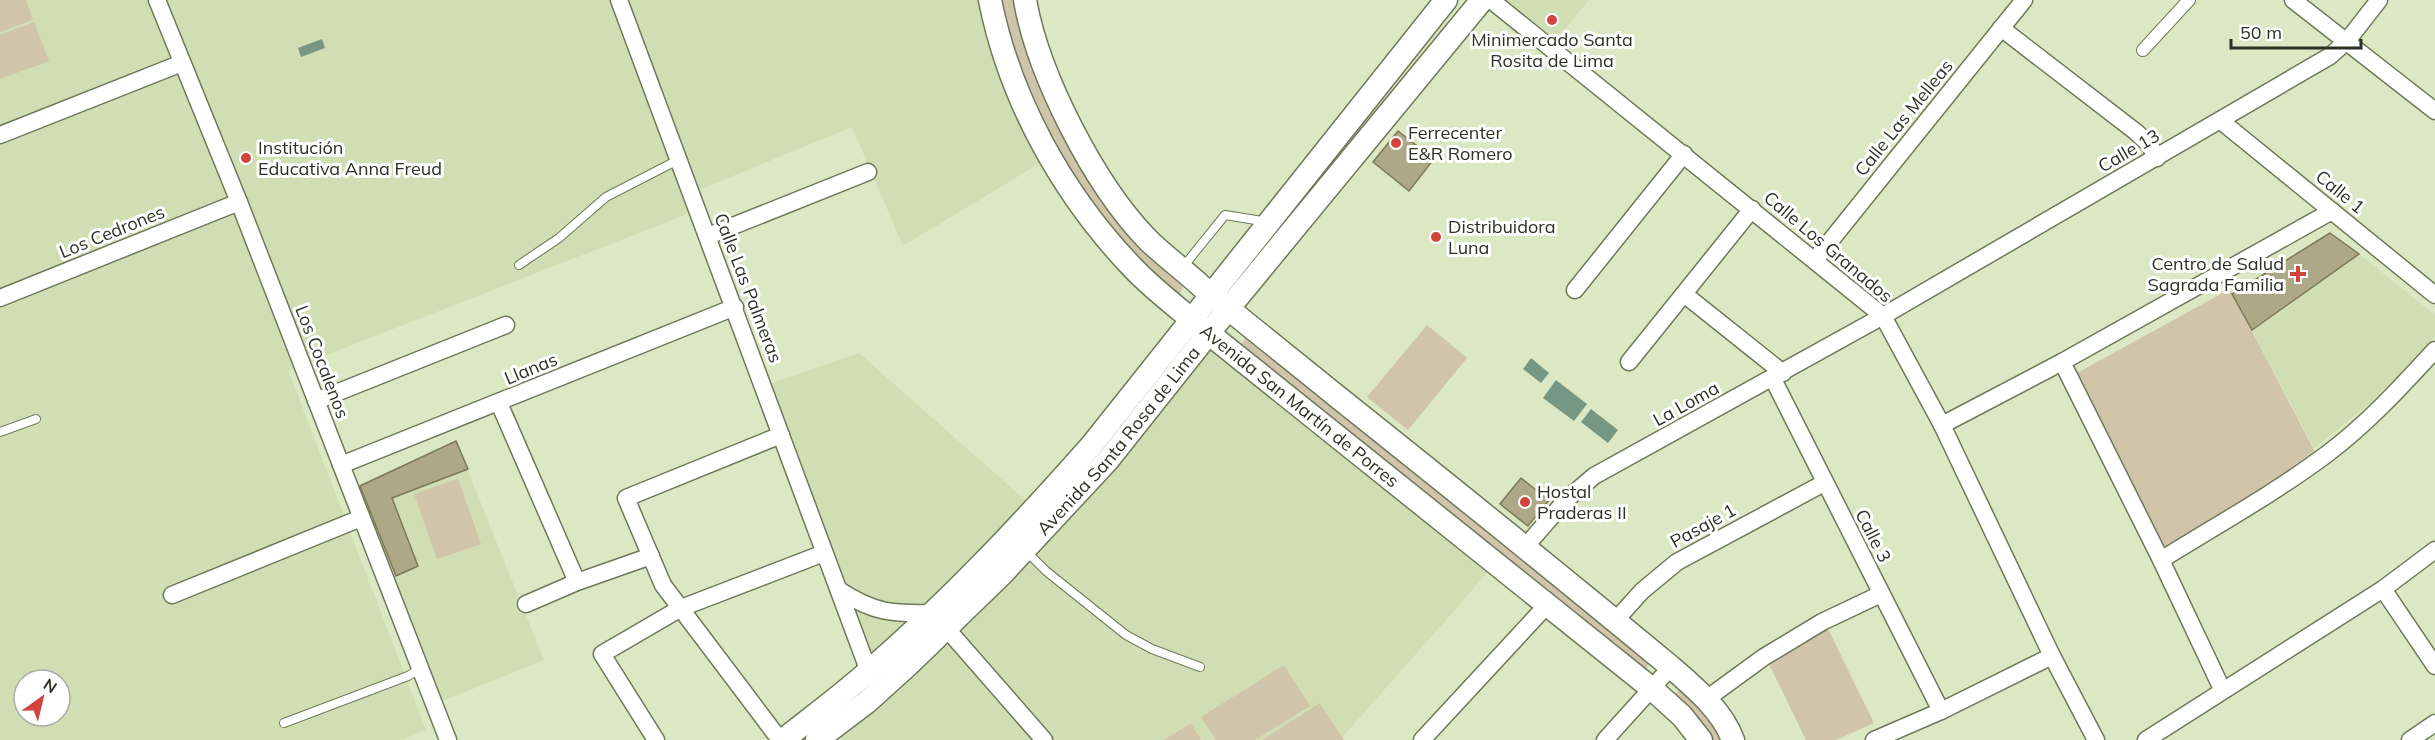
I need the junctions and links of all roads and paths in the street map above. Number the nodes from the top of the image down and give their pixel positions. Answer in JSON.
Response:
{"nodes":[{"id":1,"x":157,"y":0,"type":"edge"},
{"id":2,"x":619,"y":0,"type":"edge"},
{"id":3,"x":990,"y":0,"type":"edge"},
{"id":4,"x":1482,"y":0,"type":"edge"},
{"id":5,"x":1491,"y":0,"type":"edge"},
{"id":6,"x":2024,"y":0,"type":"edge"},
{"id":7,"x":2188,"y":0,"type":"edge"},
{"id":8,"x":2293,"y":0,"type":"edge"},
{"id":9,"x":2379,"y":0,"type":"edge"},
{"id":10,"x":1440,"y":2,"type":"edge"},
{"id":11,"x":1026,"y":8,"type":"edge"},
{"id":12,"x":996,"y":28,"type":"junction"},
{"id":13,"x":2001,"y":28,"type":"junction"},
{"id":14,"x":2347,"y":41,"type":"junction"},
{"id":15,"x":2143,"y":50,"type":"dead end"},
{"id":16,"x":183,"y":63,"type":"junction"},
{"id":17,"x":1060,"y":103,"type":"junction"},
{"id":18,"x":2435,"y":111,"type":"edge"},
{"id":19,"x":1029,"y":116,"type":"junction"},
{"id":20,"x":2221,"y":121,"type":"junction"},
{"id":21,"x":0,"y":135,"type":"edge"},
{"id":22,"x":1684,"y":154,"type":"junction"},
{"id":23,"x":2157,"y":158,"type":"junction"},
{"id":24,"x":678,"y":160,"type":"junction"},
{"id":25,"x":868,"y":172,"type":"dead end"},
{"id":26,"x":239,"y":202,"type":"junction"},
{"id":27,"x":1752,"y":209,"type":"junction"},
{"id":28,"x":2332,"y":211,"type":"junction"},
{"id":29,"x":1268,"y":222,"type":"junction"},
{"id":30,"x":708,"y":236,"type":"junction"},
{"id":31,"x":1815,"y":260,"type":"junction"},
{"id":32,"x":519,"y":265,"type":"dead end"},
{"id":33,"x":1182,"y":269,"type":"junction"},
{"id":34,"x":1575,"y":290,"type":"dead end"},
{"id":35,"x":1684,"y":294,"type":"junction"},
{"id":36,"x":2435,"y":295,"type":"edge"},
{"id":37,"x":0,"y":298,"type":"edge"},
{"id":38,"x":1219,"y":301,"type":"junction"},
{"id":39,"x":735,"y":307,"type":"junction"},
{"id":40,"x":1883,"y":316,"type":"junction"},
{"id":41,"x":506,"y":325,"type":"dead end"},
{"id":42,"x":1200,"y":326,"type":"junction"},
{"id":43,"x":2435,"y":350,"type":"edge"},
{"id":44,"x":1629,"y":362,"type":"dead end"},
{"id":45,"x":2062,"y":362,"type":"junction"},
{"id":46,"x":1778,"y":376,"type":"junction"},
{"id":47,"x":316,"y":401,"type":"junction"},
{"id":48,"x":499,"y":403,"type":"junction"},
{"id":49,"x":36,"y":419,"type":"dead end"},
{"id":50,"x":1942,"y":425,"type":"junction"},
{"id":51,"x":0,"y":432,"type":"edge"},
{"id":52,"x":781,"y":435,"type":"junction"},
{"id":53,"x":341,"y":465,"type":"junction"},
{"id":54,"x":1824,"y":483,"type":"junction"},
{"id":55,"x":361,"y":518,"type":"junction"},
{"id":56,"x":1525,"y":547,"type":"junction"},
{"id":57,"x":1025,"y":550,"type":"junction"},
{"id":58,"x":2435,"y":550,"type":"edge"},
{"id":59,"x":824,"y":552,"type":"junction"},
{"id":60,"x":651,"y":556,"type":"junction"},
{"id":61,"x":2161,"y":560,"type":"junction"},
{"id":62,"x":577,"y":582,"type":"junction"},
{"id":63,"x":2383,"y":589,"type":"junction"},
{"id":64,"x":839,"y":590,"type":"junction"},
{"id":65,"x":1881,"y":594,"type":"junction"},
{"id":66,"x":172,"y":595,"type":"dead end"},
{"id":67,"x":526,"y":604,"type":"dead end"},
{"id":68,"x":1547,"y":605,"type":"junction"},
{"id":69,"x":681,"y":608,"type":"junction"},
{"id":70,"x":940,"y":620,"type":"junction"},
{"id":71,"x":1615,"y":621,"type":"junction"},
{"id":72,"x":2052,"y":656,"type":"junction"},
{"id":73,"x":2435,"y":666,"type":"edge"},
{"id":74,"x":1200,"y":667,"type":"dead end"},
{"id":75,"x":1671,"y":667,"type":"junction"},
{"id":76,"x":420,"y":669,"type":"junction"},
{"id":77,"x":868,"y":672,"type":"junction"},
{"id":78,"x":1651,"y":688,"type":"junction"},
{"id":79,"x":2222,"y":689,"type":"junction"},
{"id":80,"x":1705,"y":700,"type":"junction"},
{"id":81,"x":1941,"y":711,"type":"junction"},
{"id":82,"x":284,"y":723,"type":"dead end"},
{"id":83,"x":2435,"y":723,"type":"edge"},
{"id":84,"x":448,"y":740,"type":"edge"},
{"id":85,"x":656,"y":740,"type":"edge"},
{"id":86,"x":782,"y":740,"type":"edge"},
{"id":87,"x":817,"y":740,"type":"edge"},
{"id":88,"x":1044,"y":740,"type":"edge"},
{"id":89,"x":1422,"y":740,"type":"edge"},
{"id":90,"x":1605,"y":740,"type":"edge"},
{"id":91,"x":1701,"y":740,"type":"edge"},
{"id":92,"x":1732,"y":740,"type":"edge"},
{"id":93,"x":1874,"y":740,"type":"edge"},
{"id":94,"x":2096,"y":740,"type":"edge"},
{"id":95,"x":2146,"y":740,"type":"edge"},
{"id":96,"x":2410,"y":740,"type":"edge"}],
"edges":[{"from":1,"to":16,"type":"street","name":"Los Cocalenos"},
{"from":2,"to":24,"type":"street","name":"Calle Las Palmeras"},
{"from":3,"to":12,"type":"main road","name":"Avenida San Martín de Porres"},
{"from":4,"to":38,"type":"main road","name":"Avenida Santa Rosa de Lima"},
{"from":5,"to":22,"type":"street","name":"Calle Los Granados"},
{"from":6,"to":13,"type":"street","name":"Calle Las Melleas"},
{"from":7,"to":15,"type":"street"},
{"from":8,"to":14,"type":"street"},
{"from":9,"to":14,"type":"street","name":"Calle 13"},
{"from":10,"to":29,"type":"main road","name":"Avenida Santa Rosa de Lima"},
{"from":11,"to":12,"type":"main road"},
{"from":11,"to":17,"type":"main road","name":"Avenida San Martín de Porres"},
{"from":12,"to":19,"type":"main road","name":"Avenida San Martín de Porres"},
{"from":13,"to":23,"type":"street"},
{"from":13,"to":31,"type":"street","name":"Calle Las Melleas"},
{"from":14,"to":18,"type":"street"},
{"from":14,"to":20,"type":"street","name":"Calle 13"},
{"from":16,"to":21,"type":"street"},
{"from":16,"to":26,"type":"street","name":"Los Cocalenos"},
{"from":17,"to":19,"type":"main road"},
{"from":17,"to":33,"type":"main road","name":"Avenida San Martín de Porres"},
{"from":19,"to":42,"type":"main road","name":"Avenida San Martín de Porres"},
{"from":20,"to":23,"type":"street","name":"Calle 13"},
{"from":20,"to":28,"type":"street","name":"Calle 1"},
{"from":22,"to":27,"type":"street","name":"Calle Los Granados"},
{"from":22,"to":34,"type":"street"},
{"from":23,"to":40,"type":"street","name":"Calle 13"},
{"from":24,"to":30,"type":"street","name":"Calle Las Palmeras"},
{"from":24,"to":32,"type":"lane"},
{"from":25,"to":30,"type":"street"},
{"from":26,"to":37,"type":"street","name":"Los Cedrones"},
{"from":26,"to":47,"type":"street","name":"Los Cocalenos"},
{"from":27,"to":31,"type":"street","name":"Calle Los Granados"},
{"from":27,"to":35,"type":"street"},
{"from":28,"to":36,"type":"street","name":"Calle 1"},
{"from":28,"to":45,"type":"street"},
{"from":29,"to":33,"type":"lane"},
{"from":29,"to":38,"type":"main road","name":"Avenida Santa Rosa de Lima"},
{"from":30,"to":39,"type":"street","name":"Calle Las Palmeras"},
{"from":31,"to":40,"type":"street","name":"Calle Los Granados"},
{"from":33,"to":38,"type":"main road","name":"Avenida San Martín de Porres"},
{"from":35,"to":44,"type":"street"},
{"from":35,"to":46,"type":"street"},
{"from":38,"to":42,"type":"main road","name":"Avenida Santa Rosa de Lima"},
{"from":38,"to":56,"type":"main road","name":"Avenida San Martín de Porres"},
{"from":39,"to":48,"type":"street","name":"Llanas"},
{"from":39,"to":52,"type":"street","name":"Calle Las Palmeras"},
{"from":40,"to":46,"type":"street","name":"La Loma"},
{"from":40,"to":50,"type":"street","name":"Calle Los Granados"},
{"from":41,"to":47,"type":"street"},
{"from":42,"to":57,"type":"main road","name":"Avenida Santa Rosa de Lima"},
{"from":42,"to":68,"type":"main road","name":"Avenida San Martín de Porres"},
{"from":42,"to":70,"type":"main road","name":"Avenida Santa Rosa de Lima"},
{"from":43,"to":61,"type":"street"},
{"from":45,"to":50,"type":"street"},
{"from":45,"to":61,"type":"street"},
{"from":46,"to":54,"type":"street","name":"Calle 3"},
{"from":46,"to":56,"type":"street","name":"La Loma"},
{"from":47,"to":53,"type":"street","name":"Los Cocalenos"},
{"from":48,"to":53,"type":"street","name":"Llanas"},
{"from":48,"to":62,"type":"street"},
{"from":49,"to":51,"type":"lane"},
{"from":50,"to":72,"type":"street","name":"Calle Los Granados"},
{"from":52,"to":59,"type":"street","name":"Calle Las Palmeras"},
{"from":52,"to":60,"type":"street"},
{"from":53,"to":55,"type":"street","name":"Los Cocalenos"},
{"from":54,"to":65,"type":"street","name":"Calle 3"},
{"from":54,"to":71,"type":"street","name":"Pasaje 1"},
{"from":55,"to":66,"type":"street"},
{"from":55,"to":76,"type":"street","name":"Los Cocalenos"},
{"from":56,"to":71,"type":"main road","name":"Avenida San Martín de Porres"},
{"from":57,"to":70,"type":"main road","name":"Avenida Santa Rosa de Lima"},
{"from":57,"to":74,"type":"lane"},
{"from":58,"to":63,"type":"street"},
{"from":59,"to":64,"type":"street","name":"Calle Las Palmeras"},
{"from":59,"to":69,"type":"street"},
{"from":60,"to":62,"type":"street"},
{"from":60,"to":69,"type":"street"},
{"from":61,"to":79,"type":"street"},
{"from":62,"to":67,"type":"street"},
{"from":63,"to":73,"type":"street"},
{"from":63,"to":79,"type":"street"},
{"from":64,"to":70,"type":"street"},
{"from":64,"to":77,"type":"street","name":"Calle Las Palmeras"},
{"from":65,"to":80,"type":"street"},
{"from":65,"to":81,"type":"street","name":"Calle 3"},
{"from":68,"to":78,"type":"main road","name":"Avenida San Martín de Porres"},
{"from":68,"to":89,"type":"street"},
{"from":69,"to":85,"type":"street"},
{"from":69,"to":86,"type":"street"},
{"from":70,"to":77,"type":"main road","name":"Avenida Santa Rosa de Lima"},
{"from":70,"to":87,"type":"main road","name":"Avenida Santa Rosa de Lima"},
{"from":70,"to":88,"type":"street"},
{"from":71,"to":75,"type":"main road","name":"Avenida San Martín de Porres"},
{"from":72,"to":81,"type":"street"},
{"from":72,"to":94,"type":"street","name":"Calle Los Granados"},
{"from":75,"to":78,"type":"street"},
{"from":75,"to":80,"type":"main road","name":"Avenida San Martín de Porres"},
{"from":76,"to":82,"type":"lane"},
{"from":76,"to":84,"type":"street","name":"Los Cocalenos"},
{"from":77,"to":86,"type":"main road","name":"Avenida Santa Rosa de Lima"},
{"from":78,"to":90,"type":"street"},
{"from":78,"to":91,"type":"main road","name":"Avenida San Martín de Porres"},
{"from":79,"to":95,"type":"street"},
{"from":80,"to":92,"type":"main road","name":"Avenida San Martín de Porres"},
{"from":81,"to":93,"type":"street"},
{"from":83,"to":96,"type":"street"}]}
